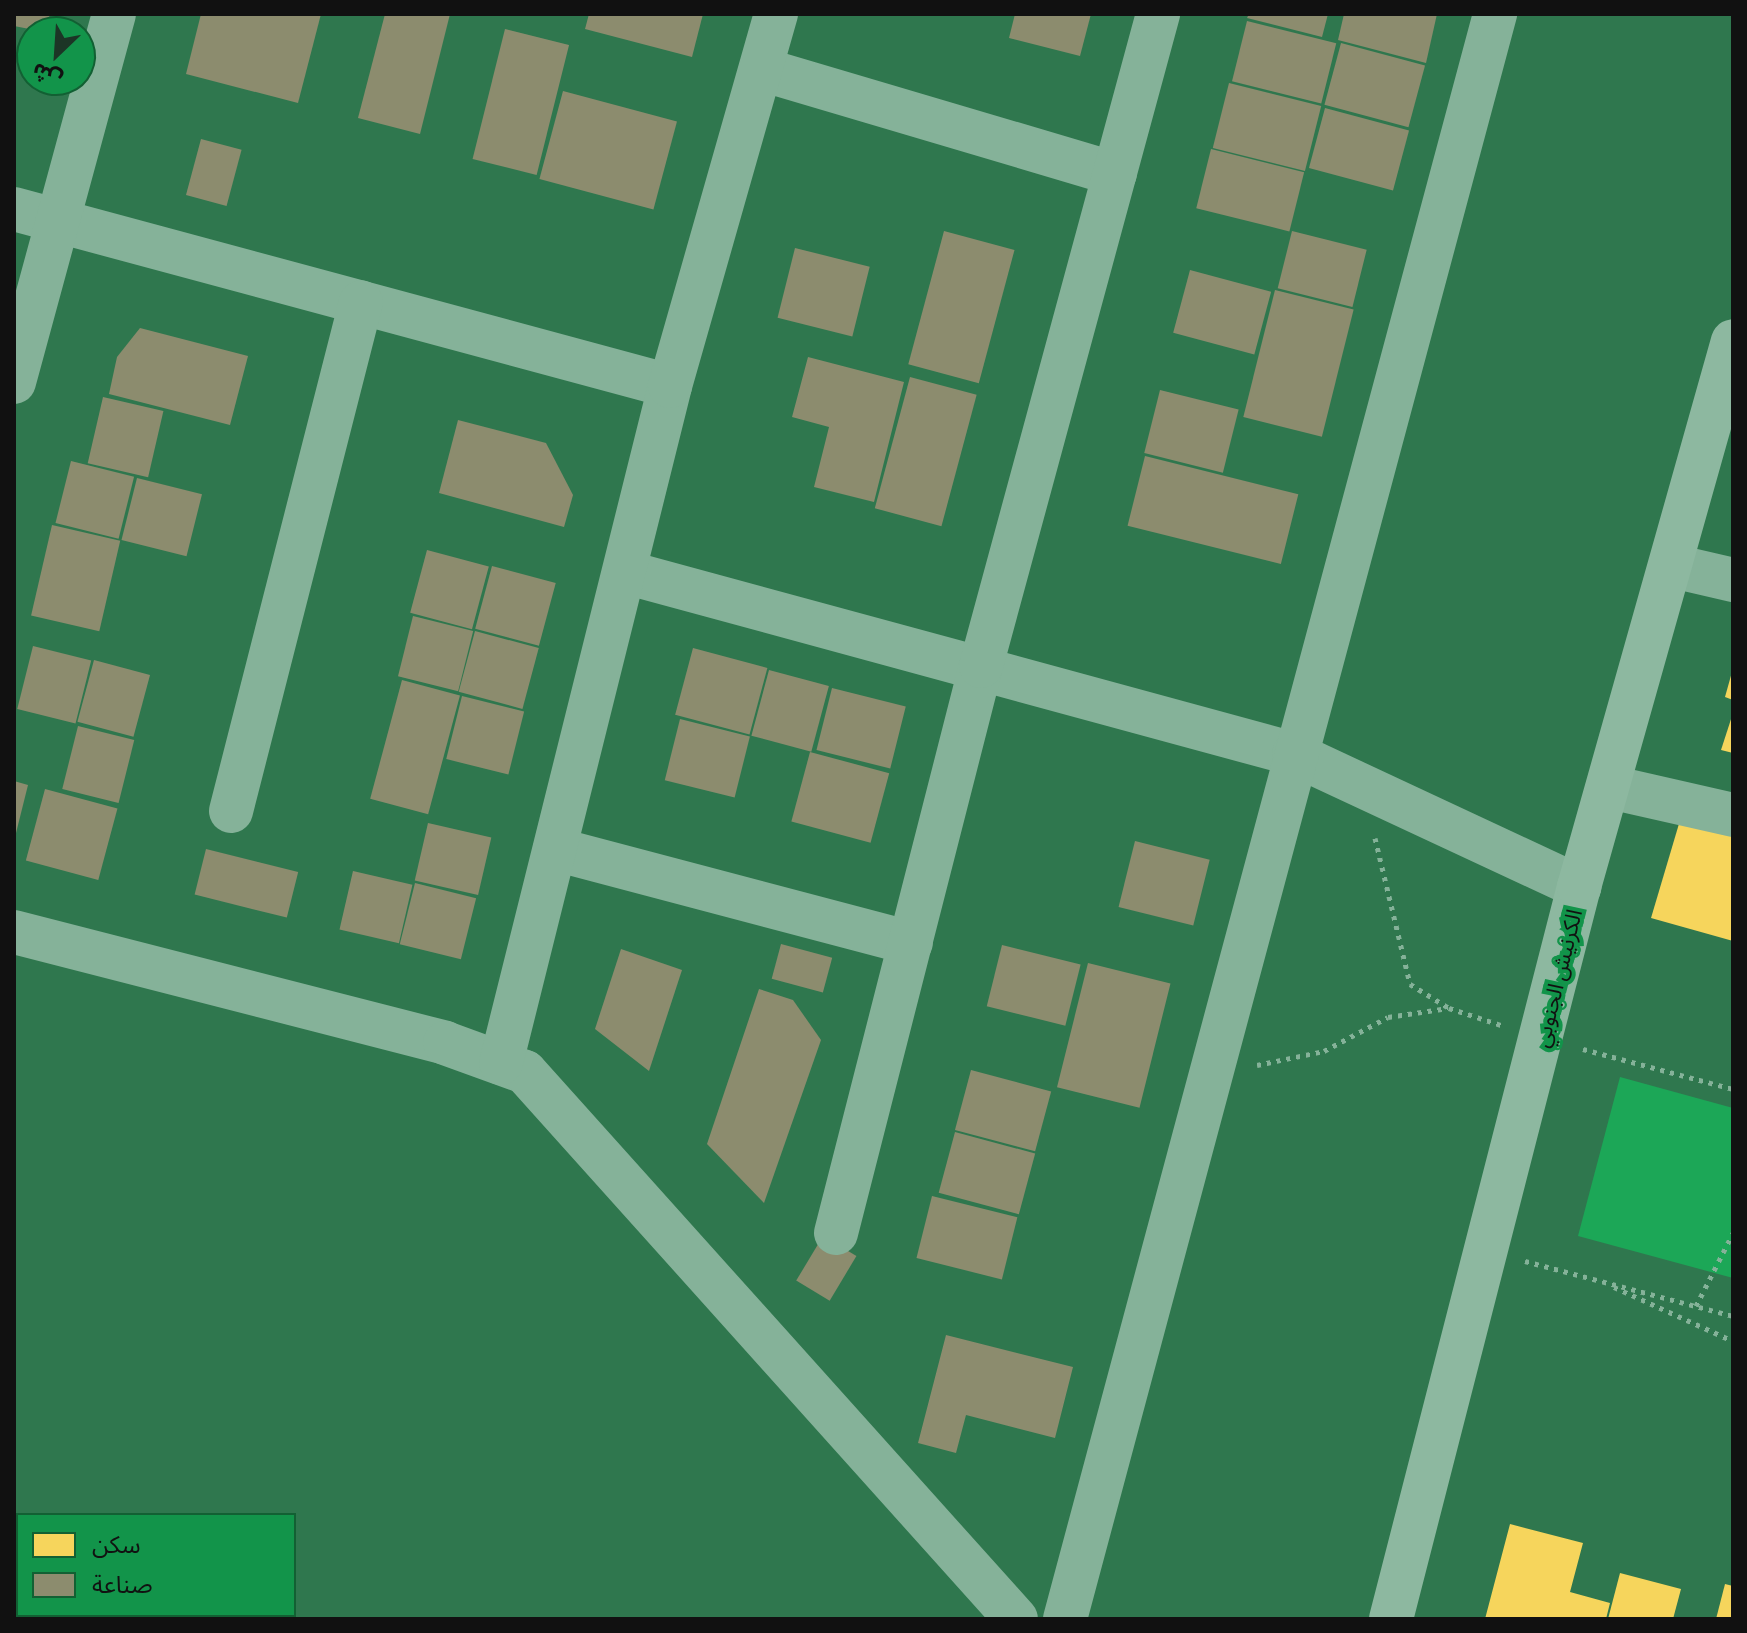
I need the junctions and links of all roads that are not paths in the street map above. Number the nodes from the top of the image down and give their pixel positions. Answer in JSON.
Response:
{"nodes":[{"id":1,"x":114,"y":14,"type":"edge"},
{"id":2,"x":776,"y":14,"type":"edge"},
{"id":3,"x":1158,"y":14,"type":"edge"},
{"id":4,"x":1495,"y":14,"type":"edge"},
{"id":5,"x":761,"y":69,"type":"junction"},
{"id":6,"x":1115,"y":174,"type":"junction"},
{"id":7,"x":14,"y":209,"type":"edge"},
{"id":8,"x":58,"y":224,"type":"junction"},
{"id":9,"x":361,"y":302,"type":"junction"},
{"id":10,"x":1733,"y":341,"type":"edge"},
{"id":11,"x":14,"y":382,"type":"edge"},
{"id":12,"x":670,"y":386,"type":"junction"},
{"id":13,"x":1673,"y":566,"type":"junction"},
{"id":14,"x":625,"y":572,"type":"junction"},
{"id":15,"x":1733,"y":580,"type":"edge"},
{"id":16,"x":981,"y":666,"type":"junction"},
{"id":17,"x":1294,"y":754,"type":"junction"},
{"id":18,"x":1610,"y":787,"type":"junction"},
{"id":19,"x":231,"y":811,"type":"dead end"},
{"id":20,"x":1733,"y":815,"type":"edge"},
{"id":21,"x":555,"y":849,"type":"junction"},
{"id":22,"x":1579,"y":887,"type":"junction"},
{"id":23,"x":14,"y":932,"type":"edge"},
{"id":24,"x":911,"y":943,"type":"junction"},
{"id":25,"x":501,"y":1063,"type":"junction"},
{"id":26,"x":836,"y":1233,"type":"dead end"},
{"id":27,"x":1016,"y":1619,"type":"edge"},
{"id":28,"x":1065,"y":1619,"type":"edge"},
{"id":29,"x":1391,"y":1619,"type":"edge"}],
"edges":[{"from":1,"to":8,"type":"street"},
{"from":2,"to":5,"type":"street"},
{"from":3,"to":6,"type":"street"},
{"from":4,"to":17,"type":"street"},
{"from":5,"to":6,"type":"street"},
{"from":5,"to":12,"type":"street"},
{"from":6,"to":16,"type":"street"},
{"from":7,"to":8,"type":"street"},
{"from":8,"to":9,"type":"street"},
{"from":8,"to":11,"type":"street"},
{"from":9,"to":12,"type":"street"},
{"from":9,"to":19,"type":"street"},
{"from":10,"to":13,"type":"main road","name":"الكرنيش الجنوبي"},
{"from":12,"to":14,"type":"street"},
{"from":13,"to":15,"type":"street"},
{"from":13,"to":18,"type":"main road","name":"الكرنيش الجنوبي"},
{"from":14,"to":16,"type":"street"},
{"from":14,"to":21,"type":"street"},
{"from":16,"to":17,"type":"street"},
{"from":16,"to":24,"type":"street"},
{"from":17,"to":22,"type":"street"},
{"from":17,"to":28,"type":"street"},
{"from":18,"to":20,"type":"street"},
{"from":18,"to":22,"type":"main road","name":"الكرنيش الجنوبي"},
{"from":21,"to":24,"type":"street"},
{"from":21,"to":25,"type":"street"},
{"from":22,"to":29,"type":"main road","name":"الكرنيش الجنوبي"},
{"from":23,"to":25,"type":"street"},
{"from":24,"to":26,"type":"street"},
{"from":25,"to":27,"type":"street"}]}
